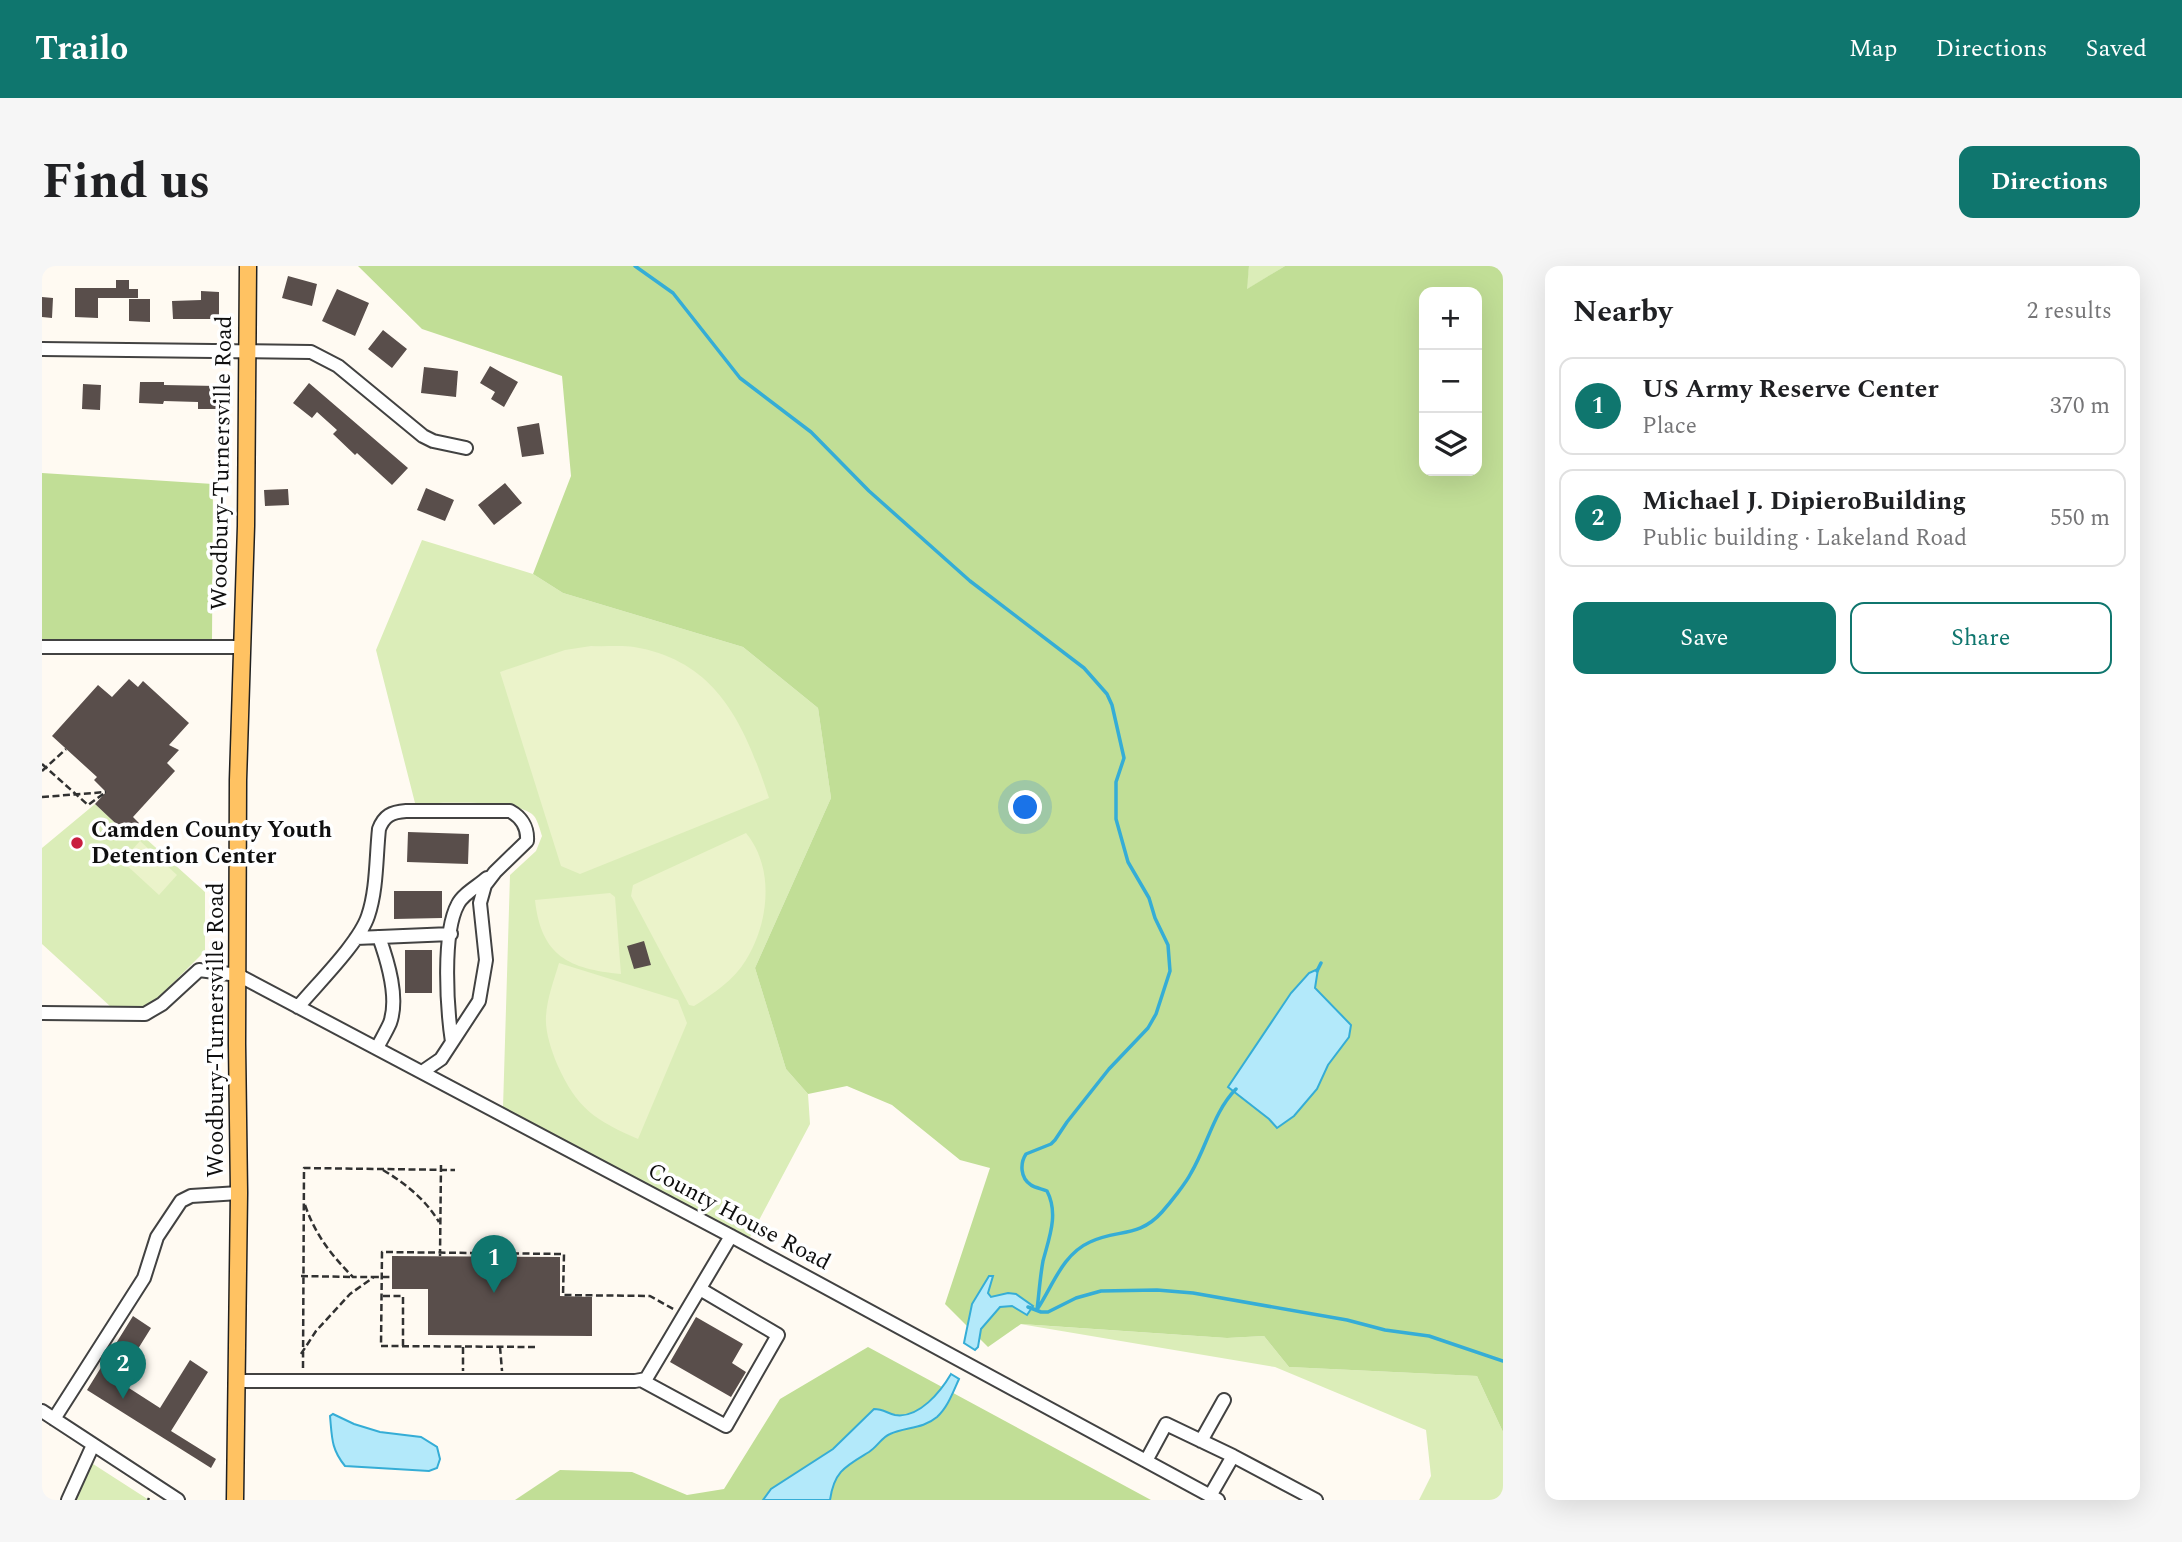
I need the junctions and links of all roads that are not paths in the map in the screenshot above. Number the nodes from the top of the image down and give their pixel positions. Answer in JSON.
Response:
{"nodes":[{"id":1,"x":248,"y":266,"type":"edge"},
{"id":2,"x":42,"y":349,"type":"edge"},
{"id":3,"x":247,"y":351,"type":"junction"},
{"id":4,"x":466,"y":447,"type":"dead end"},
{"id":5,"x":42,"y":647,"type":"edge"},
{"id":6,"x":241,"y":647,"type":"junction"},
{"id":7,"x":496,"y":870,"type":"junction"},
{"id":8,"x":451,"y":934,"type":"junction"},
{"id":9,"x":379,"y":937,"type":"junction"},
{"id":10,"x":356,"y":938,"type":"junction"},
{"id":11,"x":238,"y":975,"type":"junction"},
{"id":12,"x":298,"y":1007,"type":"junction"},
{"id":13,"x":42,"y":1013,"type":"edge"},
{"id":14,"x":452,"y":1042,"type":"junction"},
{"id":15,"x":377,"y":1048,"type":"junction"},
{"id":16,"x":422,"y":1072,"type":"junction"},
{"id":17,"x":239,"y":1194,"type":"junction"},
{"id":18,"x":731,"y":1236,"type":"junction"},
{"id":19,"x":699,"y":1289,"type":"junction"},
{"id":20,"x":641,"y":1380,"type":"junction"},
{"id":21,"x":236,"y":1381,"type":"junction"},
{"id":22,"x":1224,"y":1400,"type":"dead end"},
{"id":23,"x":42,"y":1412,"type":"edge"},
{"id":24,"x":54,"y":1419,"type":"junction"},
{"id":25,"x":1201,"y":1441,"type":"junction"},
{"id":26,"x":93,"y":1445,"type":"junction"},
{"id":27,"x":1233,"y":1456,"type":"junction"},
{"id":28,"x":1146,"y":1461,"type":"junction"},
{"id":29,"x":1214,"y":1498,"type":"edge"},
{"id":30,"x":68,"y":1500,"type":"edge"},
{"id":31,"x":178,"y":1500,"type":"edge"},
{"id":32,"x":235,"y":1500,"type":"edge"},
{"id":33,"x":1316,"y":1500,"type":"edge"}],
"edges":[{"from":1,"to":3,"type":"main road","name":"Woodbury-Turnersville Road"},
{"from":2,"to":3,"type":"street"},
{"from":3,"to":4,"type":"street"},
{"from":3,"to":6,"type":"main road","name":"Woodbury-Turnersville Road"},
{"from":5,"to":6,"type":"street"},
{"from":6,"to":11,"type":"main road","name":"Woodbury-Turnersville Road"},
{"from":7,"to":8,"type":"street"},
{"from":7,"to":10,"type":"street"},
{"from":7,"to":14,"type":"street"},
{"from":8,"to":9,"type":"street"},
{"from":8,"to":14,"type":"street"},
{"from":9,"to":10,"type":"street"},
{"from":9,"to":15,"type":"street"},
{"from":10,"to":12,"type":"street"},
{"from":11,"to":12,"type":"street","name":"County House Road"},
{"from":11,"to":13,"type":"street"},
{"from":11,"to":17,"type":"main road","name":"Woodbury-Turnersville Road"},
{"from":12,"to":15,"type":"street","name":"County House Road"},
{"from":14,"to":16,"type":"street"},
{"from":15,"to":16,"type":"street","name":"County House Road"},
{"from":16,"to":18,"type":"street","name":"County House Road"},
{"from":17,"to":21,"type":"main road","name":"Woodbury-Turnersville Road"},
{"from":17,"to":24,"type":"street"},
{"from":18,"to":19,"type":"street"},
{"from":18,"to":28,"type":"street","name":"County House Road"},
{"from":19,"to":20,"type":"street"},
{"from":19,"to":20,"type":"street"},
{"from":20,"to":21,"type":"street"},
{"from":21,"to":32,"type":"main road","name":"Woodbury-Turnersville Road"},
{"from":22,"to":25,"type":"street"},
{"from":23,"to":24,"type":"street"},
{"from":24,"to":26,"type":"street"},
{"from":25,"to":27,"type":"street"},
{"from":25,"to":28,"type":"street"},
{"from":26,"to":30,"type":"street"},
{"from":26,"to":31,"type":"street"},
{"from":27,"to":29,"type":"street"},
{"from":27,"to":33,"type":"street"},
{"from":28,"to":29,"type":"street","name":"County House Road"}]}
